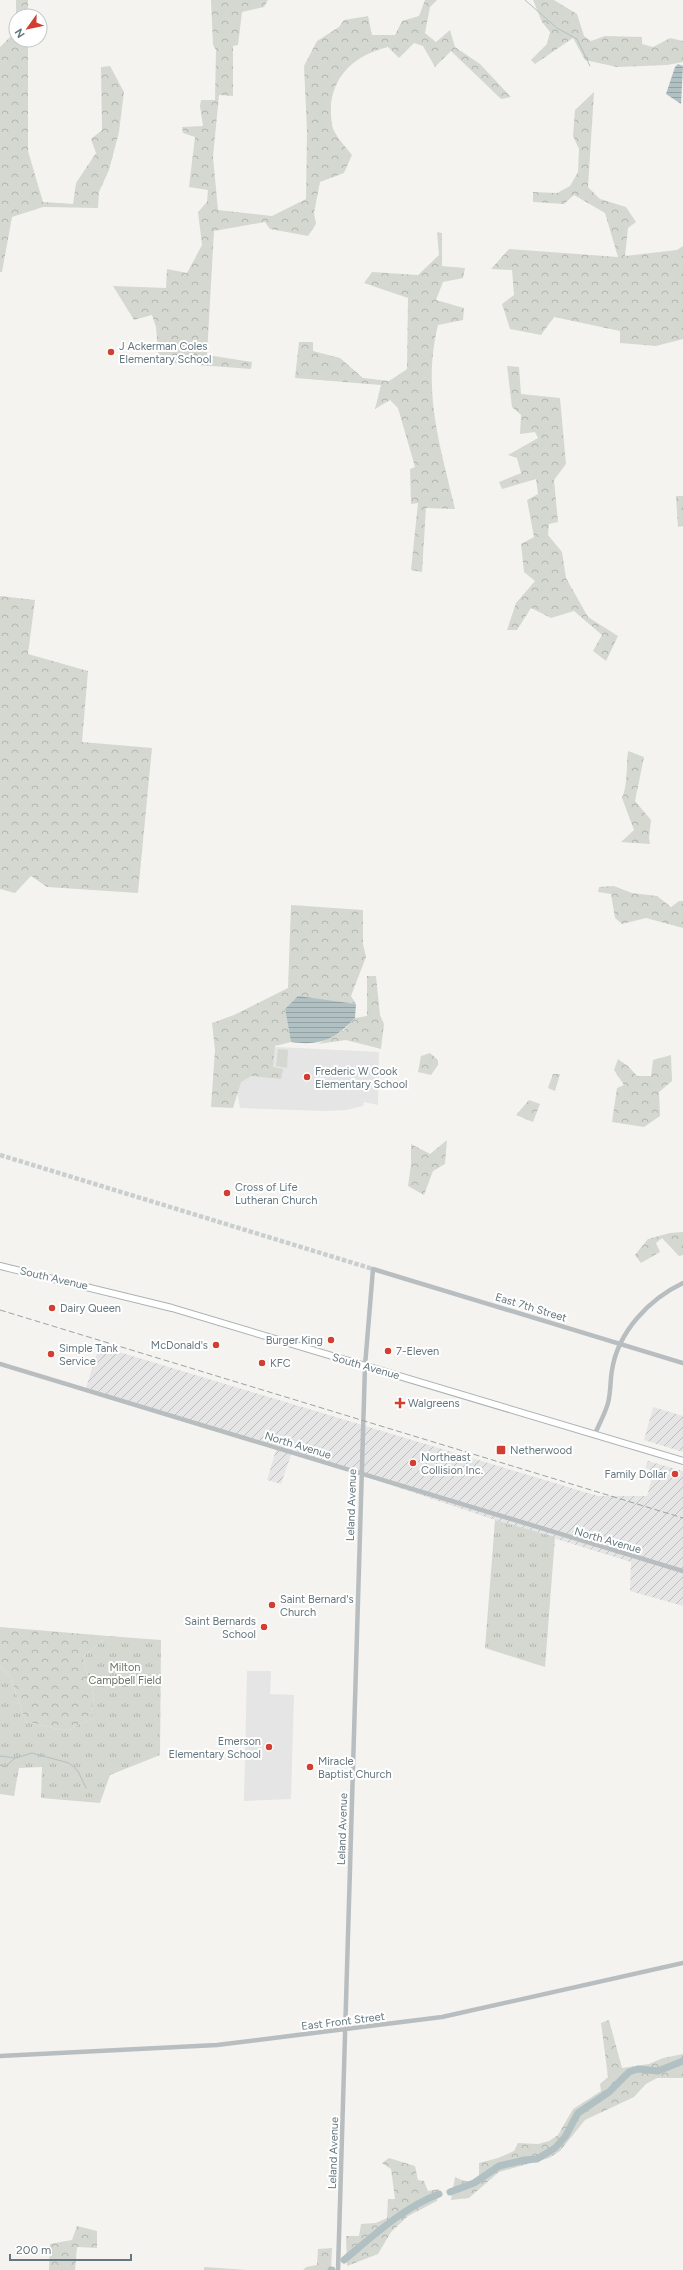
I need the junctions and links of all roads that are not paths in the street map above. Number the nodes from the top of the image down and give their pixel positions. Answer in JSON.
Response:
{"nodes":[{"id":1,"x":0,"y":1266,"type":"edge"},
{"id":2,"x":373,"y":1269,"type":"joint"},
{"id":3,"x":683,"y":1283,"type":"edge"},
{"id":4,"x":621,"y":1344,"type":"junction"},
{"id":5,"x":683,"y":1363,"type":"edge"},
{"id":6,"x":0,"y":1364,"type":"edge"},
{"id":7,"x":365,"y":1366,"type":"junction"},
{"id":8,"x":595,"y":1434,"type":"junction"},
{"id":9,"x":683,"y":1461,"type":"edge"},
{"id":10,"x":362,"y":1474,"type":"junction"},
{"id":11,"x":683,"y":1571,"type":"edge"},
{"id":12,"x":683,"y":1964,"type":"edge"},
{"id":13,"x":345,"y":2030,"type":"junction"},
{"id":14,"x":0,"y":2056,"type":"edge"},
{"id":15,"x":338,"y":2270,"type":"edge"}],
"edges":[{"from":1,"to":7,"type":"main road","name":"South Avenue"},
{"from":2,"to":4,"type":"street","name":"East 7th Street"},
{"from":2,"to":7,"type":"street","name":"Leland Avenue"},
{"from":3,"to":4,"type":"street"},
{"from":4,"to":5,"type":"street","name":"East 7th Street"},
{"from":4,"to":8,"type":"street"},
{"from":6,"to":10,"type":"street","name":"North Avenue"},
{"from":7,"to":8,"type":"main road","name":"South Avenue"},
{"from":7,"to":10,"type":"street","name":"Leland Avenue"},
{"from":8,"to":9,"type":"main road","name":"South Avenue"},
{"from":10,"to":11,"type":"street","name":"North Avenue"},
{"from":10,"to":13,"type":"street","name":"Leland Avenue"},
{"from":12,"to":13,"type":"street","name":"East Front Street"},
{"from":13,"to":14,"type":"street","name":"East Front Street"},
{"from":13,"to":15,"type":"street","name":"Leland Avenue"}]}
